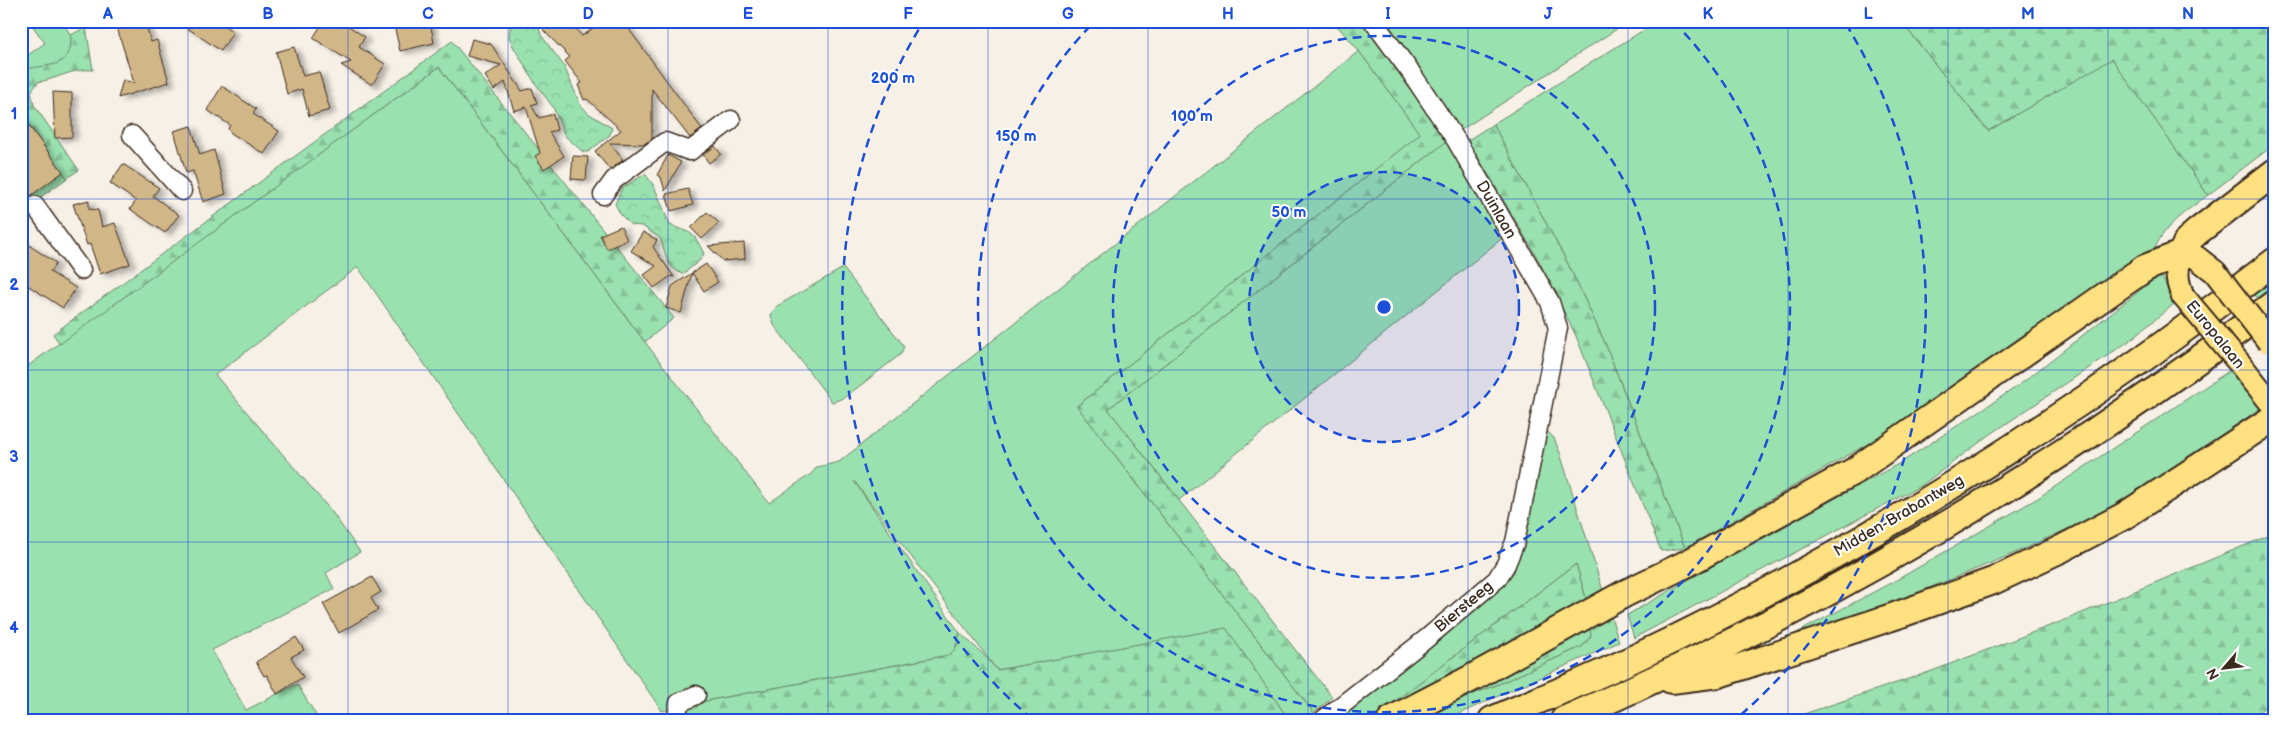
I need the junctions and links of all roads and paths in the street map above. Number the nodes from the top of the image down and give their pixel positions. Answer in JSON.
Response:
{"nodes":[{"id":1,"x":1373,"y":21,"type":"edge"},
{"id":2,"x":731,"y":120,"type":"dead end"},
{"id":3,"x":132,"y":135,"type":"dead end"},
{"id":4,"x":2275,"y":172,"type":"edge"},
{"id":5,"x":182,"y":191,"type":"dead end"},
{"id":6,"x":603,"y":195,"type":"dead end"},
{"id":7,"x":35,"y":206,"type":"dead end"},
{"id":8,"x":2181,"y":254,"type":"junction"},
{"id":9,"x":2275,"y":261,"type":"edge"},
{"id":10,"x":81,"y":270,"type":"dead end"},
{"id":11,"x":2275,"y":303,"type":"edge"},
{"id":12,"x":2272,"y":345,"type":"edge"},
{"id":13,"x":2246,"y":360,"type":"junction"},
{"id":14,"x":2275,"y":384,"type":"edge"},
{"id":15,"x":2275,"y":408,"type":"edge"},
{"id":16,"x":2275,"y":417,"type":"edge"},
{"id":17,"x":1540,"y":418,"type":"joint"},
{"id":18,"x":1648,"y":684,"type":"junction"},
{"id":19,"x":696,"y":695,"type":"dead end"},
{"id":20,"x":676,"y":720,"type":"edge"},
{"id":21,"x":1323,"y":720,"type":"edge"},
{"id":22,"x":1391,"y":720,"type":"edge"},
{"id":23,"x":1492,"y":720,"type":"edge"},
{"id":24,"x":1564,"y":720,"type":"edge"}],
"edges":[{"from":1,"to":17,"type":"street","name":"Duinlaan"},
{"from":2,"to":6,"type":"street"},
{"from":3,"to":5,"type":"street"},
{"from":4,"to":8,"type":"highway"},
{"from":7,"to":10,"type":"street"},
{"from":8,"to":12,"type":"main road","bridge":true},
{"from":8,"to":13,"type":"main road","name":"Europalaan","bridge":true},
{"from":8,"to":22,"type":"highway"},
{"from":9,"to":23,"type":"highway","name":"Midden-Brabantweg"},
{"from":11,"to":18,"type":"highway","name":"Midden-Brabantweg"},
{"from":13,"to":14,"type":"main road","name":"Europalaan"},
{"from":13,"to":15,"type":"main road","name":"Europalaan"},
{"from":16,"to":18,"type":"highway"},
{"from":17,"to":21,"type":"street","name":"Biersteeg"},
{"from":18,"to":24,"type":"highway","name":"Midden-Brabantweg"},
{"from":19,"to":20,"type":"street"}]}
